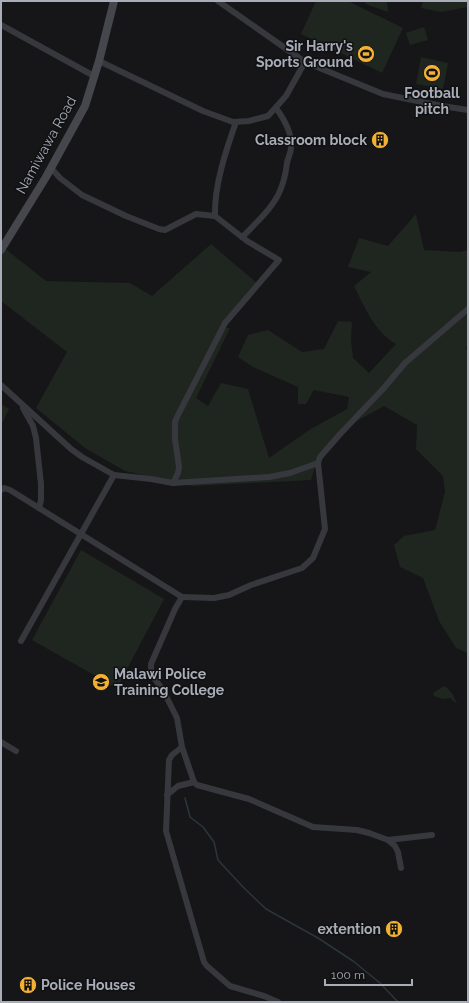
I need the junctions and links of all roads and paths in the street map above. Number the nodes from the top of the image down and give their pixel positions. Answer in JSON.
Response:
{"nodes":[{"id":1,"x":114,"y":1,"type":"edge"},
{"id":2,"x":218,"y":1,"type":"edge"},
{"id":3,"x":1,"y":25,"type":"edge"},
{"id":4,"x":99,"y":61,"type":"junction"},
{"id":5,"x":305,"y":62,"type":"junction"},
{"id":6,"x":94,"y":76,"type":"junction"},
{"id":7,"x":276,"y":108,"type":"junction"},
{"id":8,"x":468,"y":110,"type":"edge"},
{"id":9,"x":236,"y":122,"type":"junction"},
{"id":10,"x":51,"y":168,"type":"junction"},
{"id":11,"x":215,"y":216,"type":"junction"},
{"id":12,"x":242,"y":237,"type":"junction"},
{"id":13,"x":1,"y":250,"type":"edge"},
{"id":14,"x":468,"y":309,"type":"edge"},
{"id":15,"x":1,"y":384,"type":"edge"},
{"id":16,"x":21,"y":403,"type":"junction"},
{"id":17,"x":318,"y":463,"type":"junction"},
{"id":18,"x":114,"y":475,"type":"junction"},
{"id":19,"x":173,"y":483,"type":"junction"},
{"id":20,"x":1,"y":490,"type":"edge"},
{"id":21,"x":40,"y":508,"type":"junction"},
{"id":22,"x":81,"y":533,"type":"junction"},
{"id":23,"x":182,"y":597,"type":"junction"},
{"id":24,"x":21,"y":641,"type":"dead end"},
{"id":25,"x":1,"y":742,"type":"edge"},
{"id":26,"x":182,"y":747,"type":"junction"},
{"id":27,"x":16,"y":751,"type":"dead end"},
{"id":28,"x":194,"y":782,"type":"junction"},
{"id":29,"x":167,"y":795,"type":"junction"},
{"id":30,"x":432,"y":835,"type":"dead end"},
{"id":31,"x":388,"y":840,"type":"junction"},
{"id":32,"x":401,"y":868,"type":"dead end"},
{"id":33,"x":278,"y":1002,"type":"edge"}],
"edges":[{"from":1,"to":4,"type":"street","name":"Namiwawa Road"},
{"from":2,"to":5,"type":"street"},
{"from":3,"to":6,"type":"street"},
{"from":4,"to":6,"type":"street","name":"Namiwawa Road"},
{"from":4,"to":9,"type":"street"},
{"from":5,"to":7,"type":"street"},
{"from":5,"to":8,"type":"street"},
{"from":6,"to":10,"type":"street","name":"Namiwawa Road"},
{"from":7,"to":9,"type":"street"},
{"from":7,"to":12,"type":"street"},
{"from":9,"to":11,"type":"street"},
{"from":10,"to":11,"type":"street"},
{"from":10,"to":13,"type":"street","name":"Namiwawa Road"},
{"from":11,"to":12,"type":"street"},
{"from":12,"to":19,"type":"street"},
{"from":14,"to":17,"type":"street"},
{"from":15,"to":16,"type":"street"},
{"from":16,"to":18,"type":"street"},
{"from":16,"to":21,"type":"street"},
{"from":17,"to":19,"type":"street"},
{"from":17,"to":23,"type":"street"},
{"from":18,"to":19,"type":"street"},
{"from":18,"to":22,"type":"street"},
{"from":20,"to":21,"type":"street"},
{"from":21,"to":22,"type":"street"},
{"from":22,"to":23,"type":"street"},
{"from":22,"to":24,"type":"street"},
{"from":23,"to":26,"type":"street"},
{"from":25,"to":27,"type":"street"},
{"from":26,"to":28,"type":"street"},
{"from":26,"to":29,"type":"street"},
{"from":28,"to":29,"type":"street"},
{"from":28,"to":31,"type":"street"},
{"from":29,"to":33,"type":"street"},
{"from":30,"to":31,"type":"street"},
{"from":31,"to":32,"type":"street"}]}
